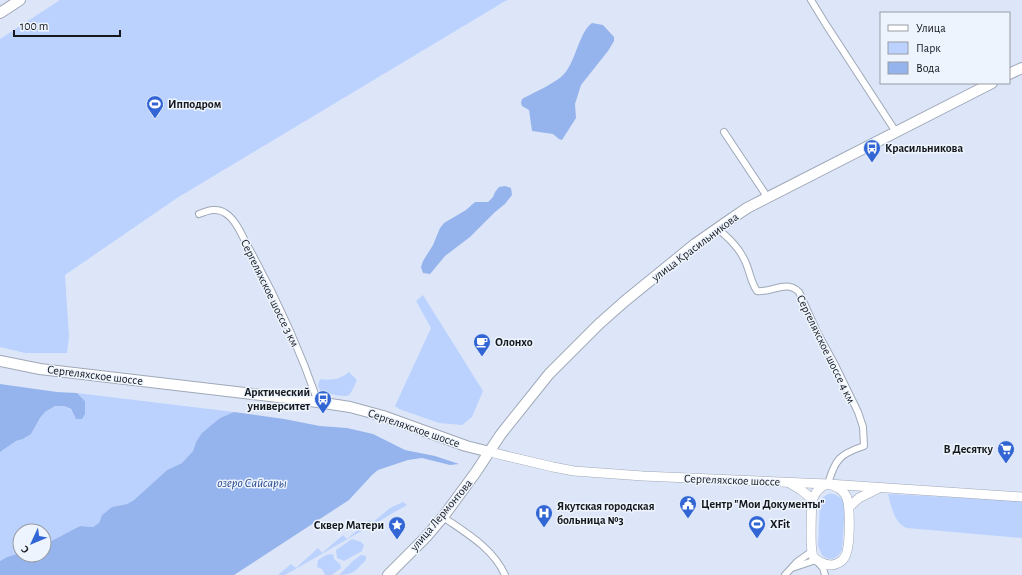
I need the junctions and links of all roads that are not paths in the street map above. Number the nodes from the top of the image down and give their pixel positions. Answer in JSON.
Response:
{"nodes":[{"id":1,"x":20,"y":0,"type":"edge"},
{"id":2,"x":811,"y":0,"type":"edge"},
{"id":3,"x":0,"y":13,"type":"edge"},
{"id":4,"x":1022,"y":68,"type":"edge"},
{"id":5,"x":1010,"y":74,"type":"edge"},
{"id":6,"x":990,"y":84,"type":"edge"},
{"id":7,"x":724,"y":132,"type":"dead end"},
{"id":8,"x":896,"y":132,"type":"junction"},
{"id":9,"x":768,"y":198,"type":"junction"},
{"id":10,"x":199,"y":214,"type":"dead end"},
{"id":11,"x":717,"y":228,"type":"junction"},
{"id":12,"x":0,"y":361,"type":"edge"},
{"id":13,"x":318,"y":402,"type":"junction"},
{"id":14,"x":490,"y":452,"type":"junction"},
{"id":15,"x":788,"y":482,"type":"junction"},
{"id":16,"x":828,"y":484,"type":"junction"},
{"id":17,"x":881,"y":487,"type":"junction"},
{"id":18,"x":1022,"y":497,"type":"edge"},
{"id":19,"x":812,"y":499,"type":"junction"},
{"id":20,"x":848,"y":508,"type":"junction"},
{"id":21,"x":443,"y":517,"type":"junction"},
{"id":22,"x":811,"y":552,"type":"junction"},
{"id":23,"x":816,"y":560,"type":"junction"},
{"id":24,"x":831,"y":565,"type":"junction"},
{"id":25,"x":792,"y":568,"type":"junction"},
{"id":26,"x":388,"y":575,"type":"edge"},
{"id":27,"x":505,"y":575,"type":"edge"},
{"id":28,"x":785,"y":575,"type":"edge"},
{"id":29,"x":825,"y":575,"type":"edge"},
{"id":30,"x":829,"y":575,"type":"edge"}],
"edges":[{"from":1,"to":3,"type":"main road"},
{"from":2,"to":8,"type":"street"},
{"from":4,"to":5,"type":"main road"},
{"from":6,"to":8,"type":"main road","name":"улица Красильникова"},
{"from":7,"to":9,"type":"street"},
{"from":8,"to":9,"type":"main road","name":"улица Красильникова"},
{"from":9,"to":11,"type":"main road","name":"улица Красильникова"},
{"from":10,"to":13,"type":"street","name":"Сергеляхское шоссе 3 км"},
{"from":11,"to":14,"type":"main road","name":"улица Красильникова"},
{"from":11,"to":16,"type":"street","name":"Сергеляхское шоссе 4 км"},
{"from":12,"to":13,"type":"main road","name":"Сергеляхское шоссе"},
{"from":13,"to":14,"type":"main road","name":"Сергеляхское шоссе"},
{"from":14,"to":15,"type":"main road","name":"Сергеляхское шоссе"},
{"from":14,"to":21,"type":"main road","name":"улица Лермонтова"},
{"from":15,"to":16,"type":"main road","name":"Сергеляхское шоссе"},
{"from":15,"to":19,"type":"main road"},
{"from":16,"to":17,"type":"main road","name":"Сергеляхское шоссе"},
{"from":16,"to":19,"type":"main road"},
{"from":16,"to":20,"type":"main road","name":"Сергеляхское шоссе"},
{"from":17,"to":18,"type":"main road","name":"Сергеляхское шоссе"},
{"from":17,"to":20,"type":"main road"},
{"from":19,"to":22,"type":"main road"},
{"from":20,"to":24,"type":"main road","name":"Сергеляхское шоссе"},
{"from":21,"to":26,"type":"main road","name":"улица Лермонтова"},
{"from":21,"to":27,"type":"street"},
{"from":22,"to":23,"type":"main road"},
{"from":22,"to":25,"type":"street"},
{"from":23,"to":24,"type":"main road"},
{"from":23,"to":25,"type":"street"},
{"from":23,"to":29,"type":"street"},
{"from":24,"to":30,"type":"street"},
{"from":25,"to":28,"type":"street"}]}
